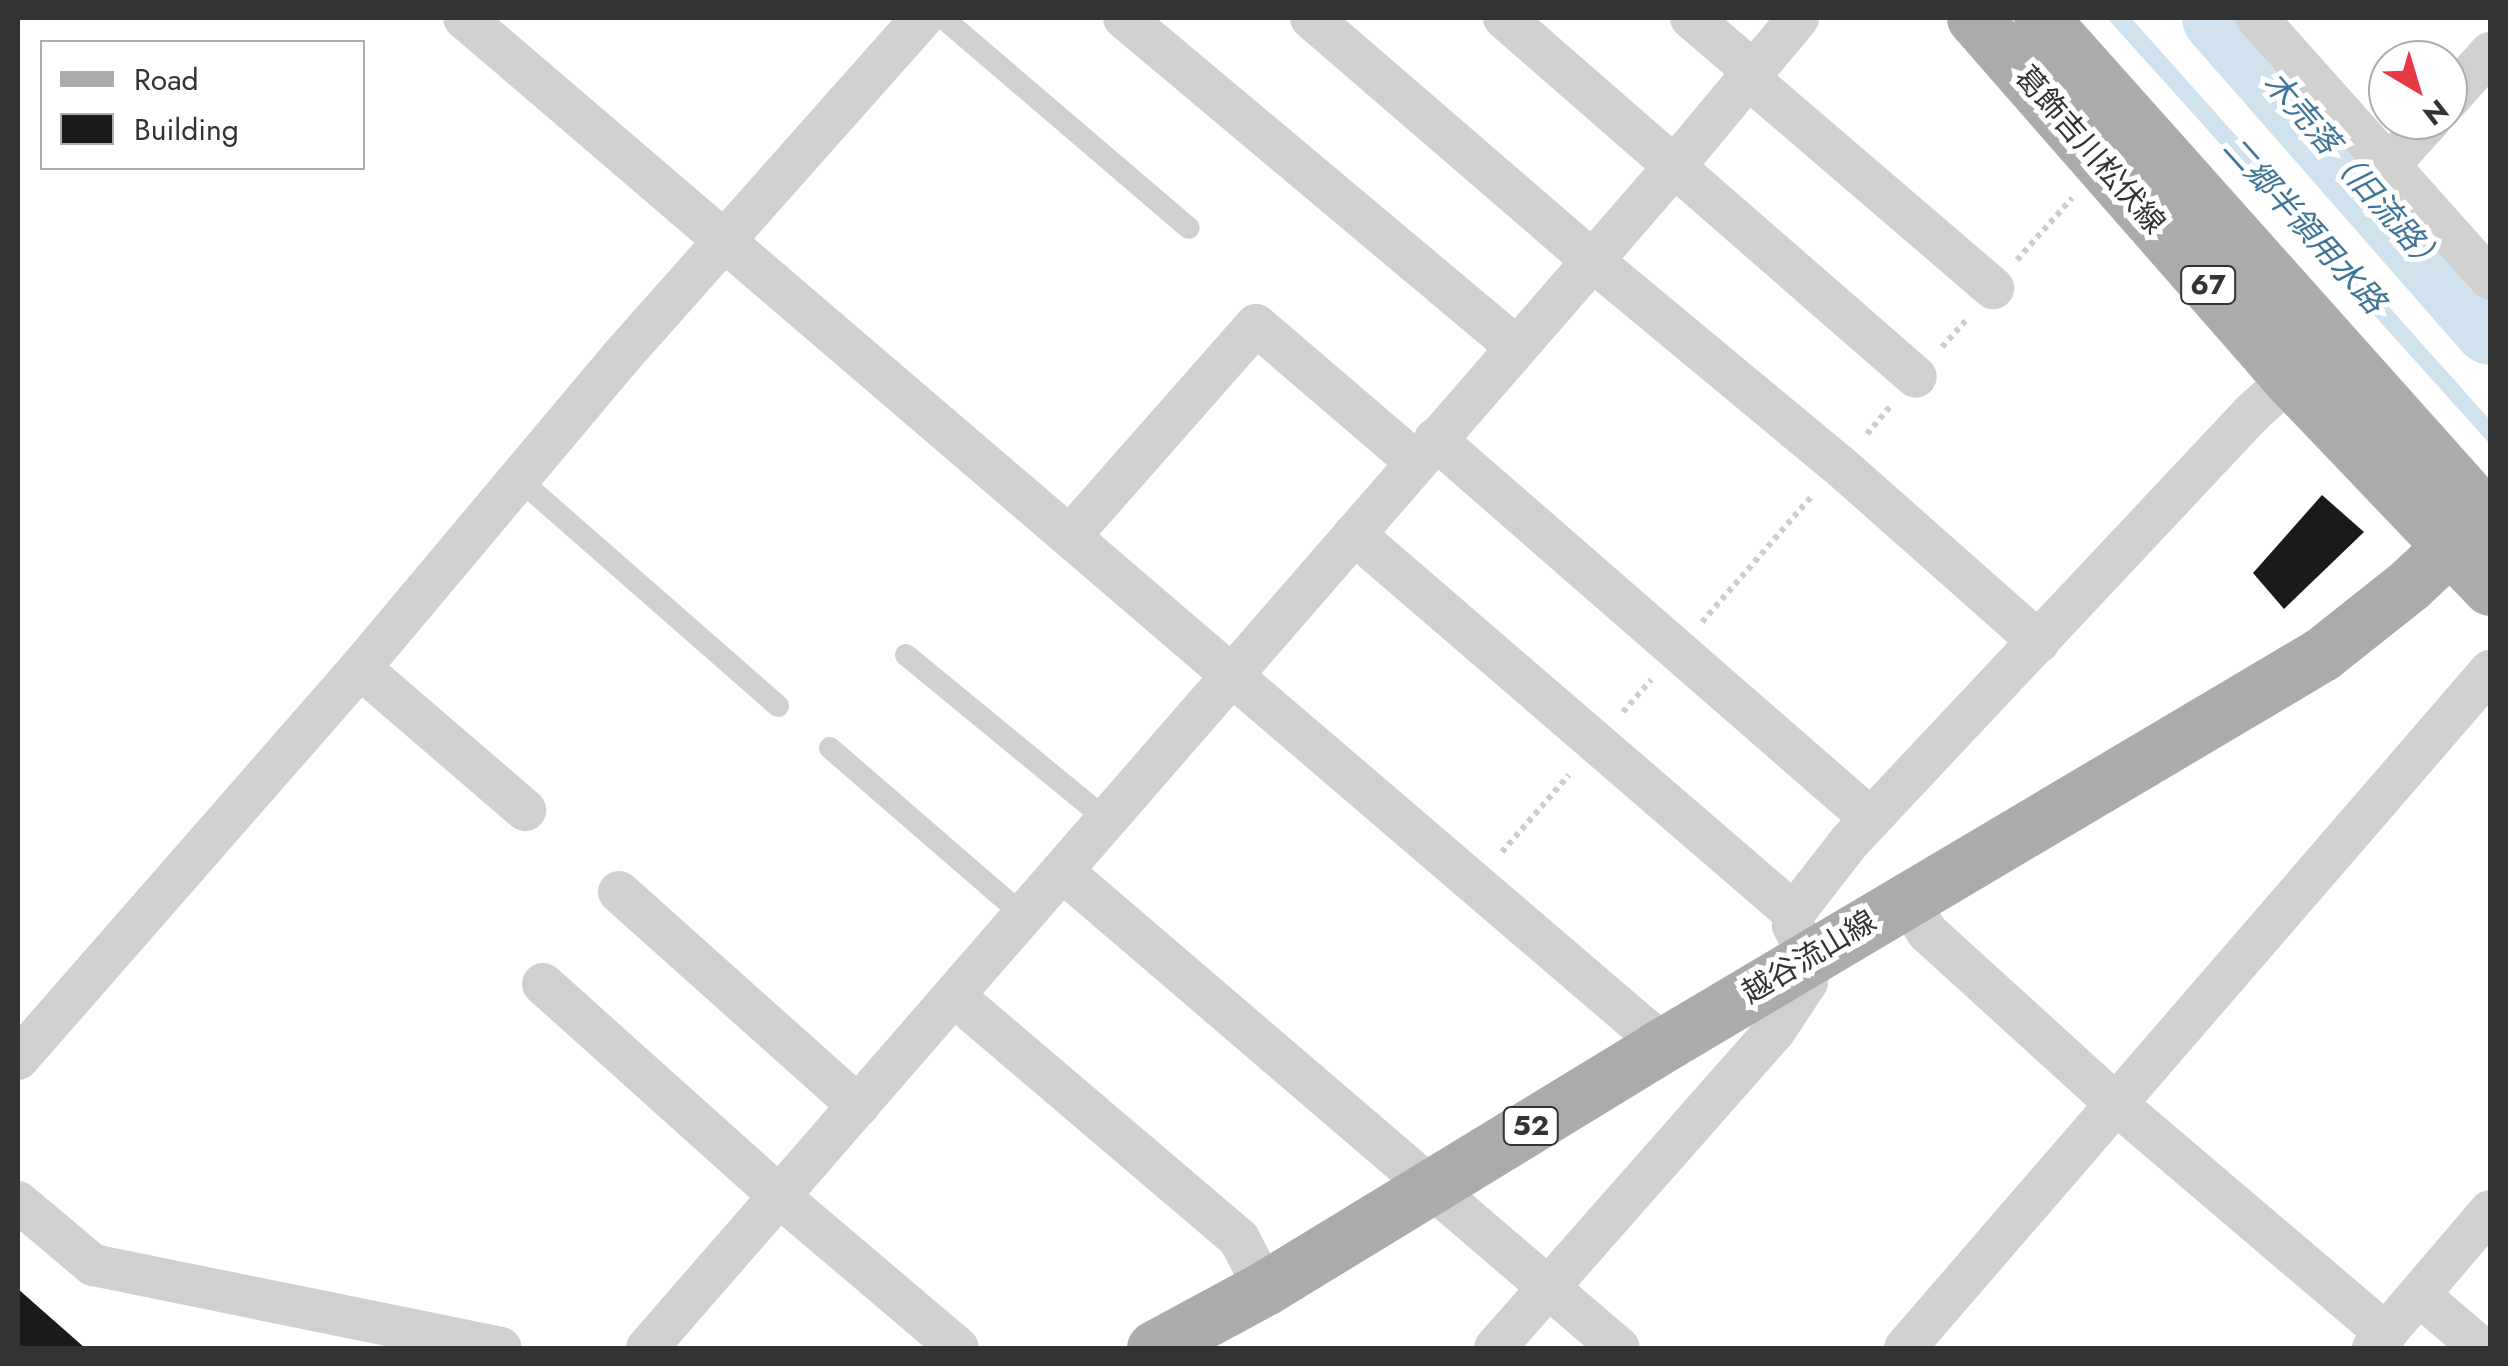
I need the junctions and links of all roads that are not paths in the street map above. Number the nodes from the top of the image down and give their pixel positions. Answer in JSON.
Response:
{"nodes":[{"id":1,"x":464,"y":18,"type":"edge"},
{"id":2,"x":922,"y":18,"type":"edge"},
{"id":3,"x":944,"y":18,"type":"edge"},
{"id":4,"x":1124,"y":18,"type":"edge"},
{"id":5,"x":1311,"y":18,"type":"edge"},
{"id":6,"x":1504,"y":18,"type":"edge"},
{"id":7,"x":1691,"y":18,"type":"edge"},
{"id":8,"x":1798,"y":18,"type":"edge"},
{"id":9,"x":1974,"y":18,"type":"edge"},
{"id":10,"x":2041,"y":18,"type":"edge"},
{"id":11,"x":2257,"y":18,"type":"edge"},
{"id":12,"x":2490,"y":53,"type":"edge"},
{"id":13,"x":1751,"y":74,"type":"junction"},
{"id":14,"x":2468,"y":78,"type":"edge"},
{"id":15,"x":2412,"y":140,"type":"edge"},
{"id":16,"x":2389,"y":165,"type":"junction"},
{"id":17,"x":1674,"y":167,"type":"junction"},
{"id":18,"x":1189,"y":228,"type":"dead end"},
{"id":19,"x":727,"y":240,"type":"junction"},
{"id":20,"x":1593,"y":261,"type":"junction"},
{"id":21,"x":2490,"y":278,"type":"edge"},
{"id":22,"x":1994,"y":288,"type":"road end"},
{"id":23,"x":1516,"y":346,"type":"junction"},
{"id":24,"x":1916,"y":377,"type":"road end"},
{"id":25,"x":2290,"y":379,"type":"junction"},
{"id":26,"x":1426,"y":450,"type":"junction"},
{"id":27,"x":520,"y":480,"type":"junction"},
{"id":28,"x":2479,"y":523,"type":"edge"},
{"id":29,"x":1354,"y":534,"type":"junction"},
{"id":30,"x":1070,"y":536,"type":"junction"},
{"id":31,"x":2490,"y":588,"type":"edge"},
{"id":32,"x":2039,"y":642,"type":"junction"},
{"id":33,"x":906,"y":655,"type":"dead end"},
{"id":34,"x":360,"y":668,"type":"junction"},
{"id":35,"x":2490,"y":671,"type":"edge"},
{"id":36,"x":1232,"y":675,"type":"junction"},
{"id":37,"x":778,"y":706,"type":"dead end"},
{"id":38,"x":830,"y":748,"type":"dead end"},
{"id":39,"x":525,"y":810,"type":"dead end"},
{"id":40,"x":1870,"y":818,"type":"junction"},
{"id":41,"x":1107,"y":820,"type":"junction"},
{"id":42,"x":1062,"y":872,"type":"junction"},
{"id":43,"x":619,"y":892,"type":"dead end"},
{"id":44,"x":1906,"y":900,"type":"junction"},
{"id":45,"x":1024,"y":916,"type":"junction"},
{"id":46,"x":1802,"y":935,"type":"junction"},
{"id":47,"x":543,"y":984,"type":"dead end"},
{"id":48,"x":954,"y":997,"type":"junction"},
{"id":49,"x":1656,"y":1049,"type":"junction"},
{"id":50,"x":18,"y":1059,"type":"edge"},
{"id":51,"x":2115,"y":1103,"type":"junction"},
{"id":52,"x":858,"y":1106,"type":"junction"},
{"id":53,"x":1430,"y":1188,"type":"junction"},
{"id":54,"x":780,"y":1197,"type":"junction"},
{"id":55,"x":18,"y":1202,"type":"edge"},
{"id":56,"x":2490,"y":1211,"type":"edge"},
{"id":57,"x":1265,"y":1288,"type":"junction"},
{"id":58,"x":1549,"y":1288,"type":"junction"},
{"id":59,"x":2418,"y":1295,"type":"junction"},
{"id":60,"x":2380,"y":1341,"type":"edge"},
{"id":61,"x":501,"y":1348,"type":"edge"},
{"id":62,"x":648,"y":1348,"type":"edge"},
{"id":63,"x":958,"y":1348,"type":"edge"},
{"id":64,"x":1154,"y":1348,"type":"edge"},
{"id":65,"x":1495,"y":1348,"type":"edge"},
{"id":66,"x":1619,"y":1348,"type":"edge"},
{"id":67,"x":1905,"y":1348,"type":"edge"},
{"id":68,"x":2481,"y":1348,"type":"edge"}],
"edges":[{"from":1,"to":19,"type":"street"},
{"from":2,"to":19,"type":"street"},
{"from":3,"to":18,"type":"lane"},
{"from":4,"to":23,"type":"street"},
{"from":5,"to":20,"type":"street"},
{"from":6,"to":17,"type":"street"},
{"from":7,"to":13,"type":"street"},
{"from":8,"to":13,"type":"street"},
{"from":9,"to":25,"type":"main road","name":"葛飾吉川松伏線","number":"67"},
{"from":10,"to":28,"type":"main road","name":"葛飾吉川松伏線","number":"67"},
{"from":11,"to":16,"type":"street"},
{"from":12,"to":14,"type":"street"},
{"from":13,"to":17,"type":"street"},
{"from":13,"to":22,"type":"street"},
{"from":15,"to":16,"type":"street"},
{"from":16,"to":21,"type":"street"},
{"from":17,"to":20,"type":"street"},
{"from":17,"to":24,"type":"street"},
{"from":19,"to":27,"type":"street"},
{"from":19,"to":30,"type":"street"},
{"from":20,"to":23,"type":"street"},
{"from":20,"to":32,"type":"street"},
{"from":23,"to":26,"type":"street"},
{"from":25,"to":28,"type":"main road","name":"葛飾吉川松伏線","number":"67"},
{"from":25,"to":32,"type":"street"},
{"from":26,"to":29,"type":"street"},
{"from":26,"to":30,"type":"street"},
{"from":26,"to":40,"type":"street"},
{"from":27,"to":34,"type":"street"},
{"from":27,"to":37,"type":"lane"},
{"from":28,"to":31,"type":"main road"},
{"from":28,"to":44,"type":"main road","name":"越谷流山線","number":"52"},
{"from":29,"to":36,"type":"street"},
{"from":29,"to":46,"type":"street"},
{"from":30,"to":36,"type":"street"},
{"from":32,"to":40,"type":"street"},
{"from":33,"to":41,"type":"lane"},
{"from":34,"to":39,"type":"street"},
{"from":34,"to":50,"type":"street"},
{"from":35,"to":51,"type":"street"},
{"from":36,"to":41,"type":"street"},
{"from":36,"to":49,"type":"street"},
{"from":38,"to":45,"type":"lane"},
{"from":40,"to":46,"type":"street"},
{"from":41,"to":42,"type":"street"},
{"from":42,"to":45,"type":"street"},
{"from":42,"to":53,"type":"street"},
{"from":43,"to":52,"type":"street"},
{"from":44,"to":46,"type":"main road","name":"越谷流山線","number":"52"},
{"from":44,"to":51,"type":"street"},
{"from":45,"to":48,"type":"street"},
{"from":46,"to":49,"type":"main road","name":"越谷流山線","number":"52"},
{"from":46,"to":58,"type":"street"},
{"from":47,"to":54,"type":"street"},
{"from":48,"to":52,"type":"street"},
{"from":48,"to":57,"type":"street"},
{"from":49,"to":53,"type":"main road","name":"越谷流山線","number":"52"},
{"from":51,"to":60,"type":"street"},
{"from":51,"to":67,"type":"street"},
{"from":52,"to":54,"type":"street"},
{"from":53,"to":57,"type":"main road","name":"越谷流山線","number":"52"},
{"from":53,"to":58,"type":"street"},
{"from":54,"to":62,"type":"street"},
{"from":54,"to":63,"type":"street"},
{"from":55,"to":61,"type":"street"},
{"from":56,"to":59,"type":"street"},
{"from":57,"to":64,"type":"main road","name":"越谷流山線","number":"52"},
{"from":58,"to":65,"type":"street"},
{"from":58,"to":66,"type":"street"},
{"from":59,"to":60,"type":"street"},
{"from":59,"to":68,"type":"street"}]}
